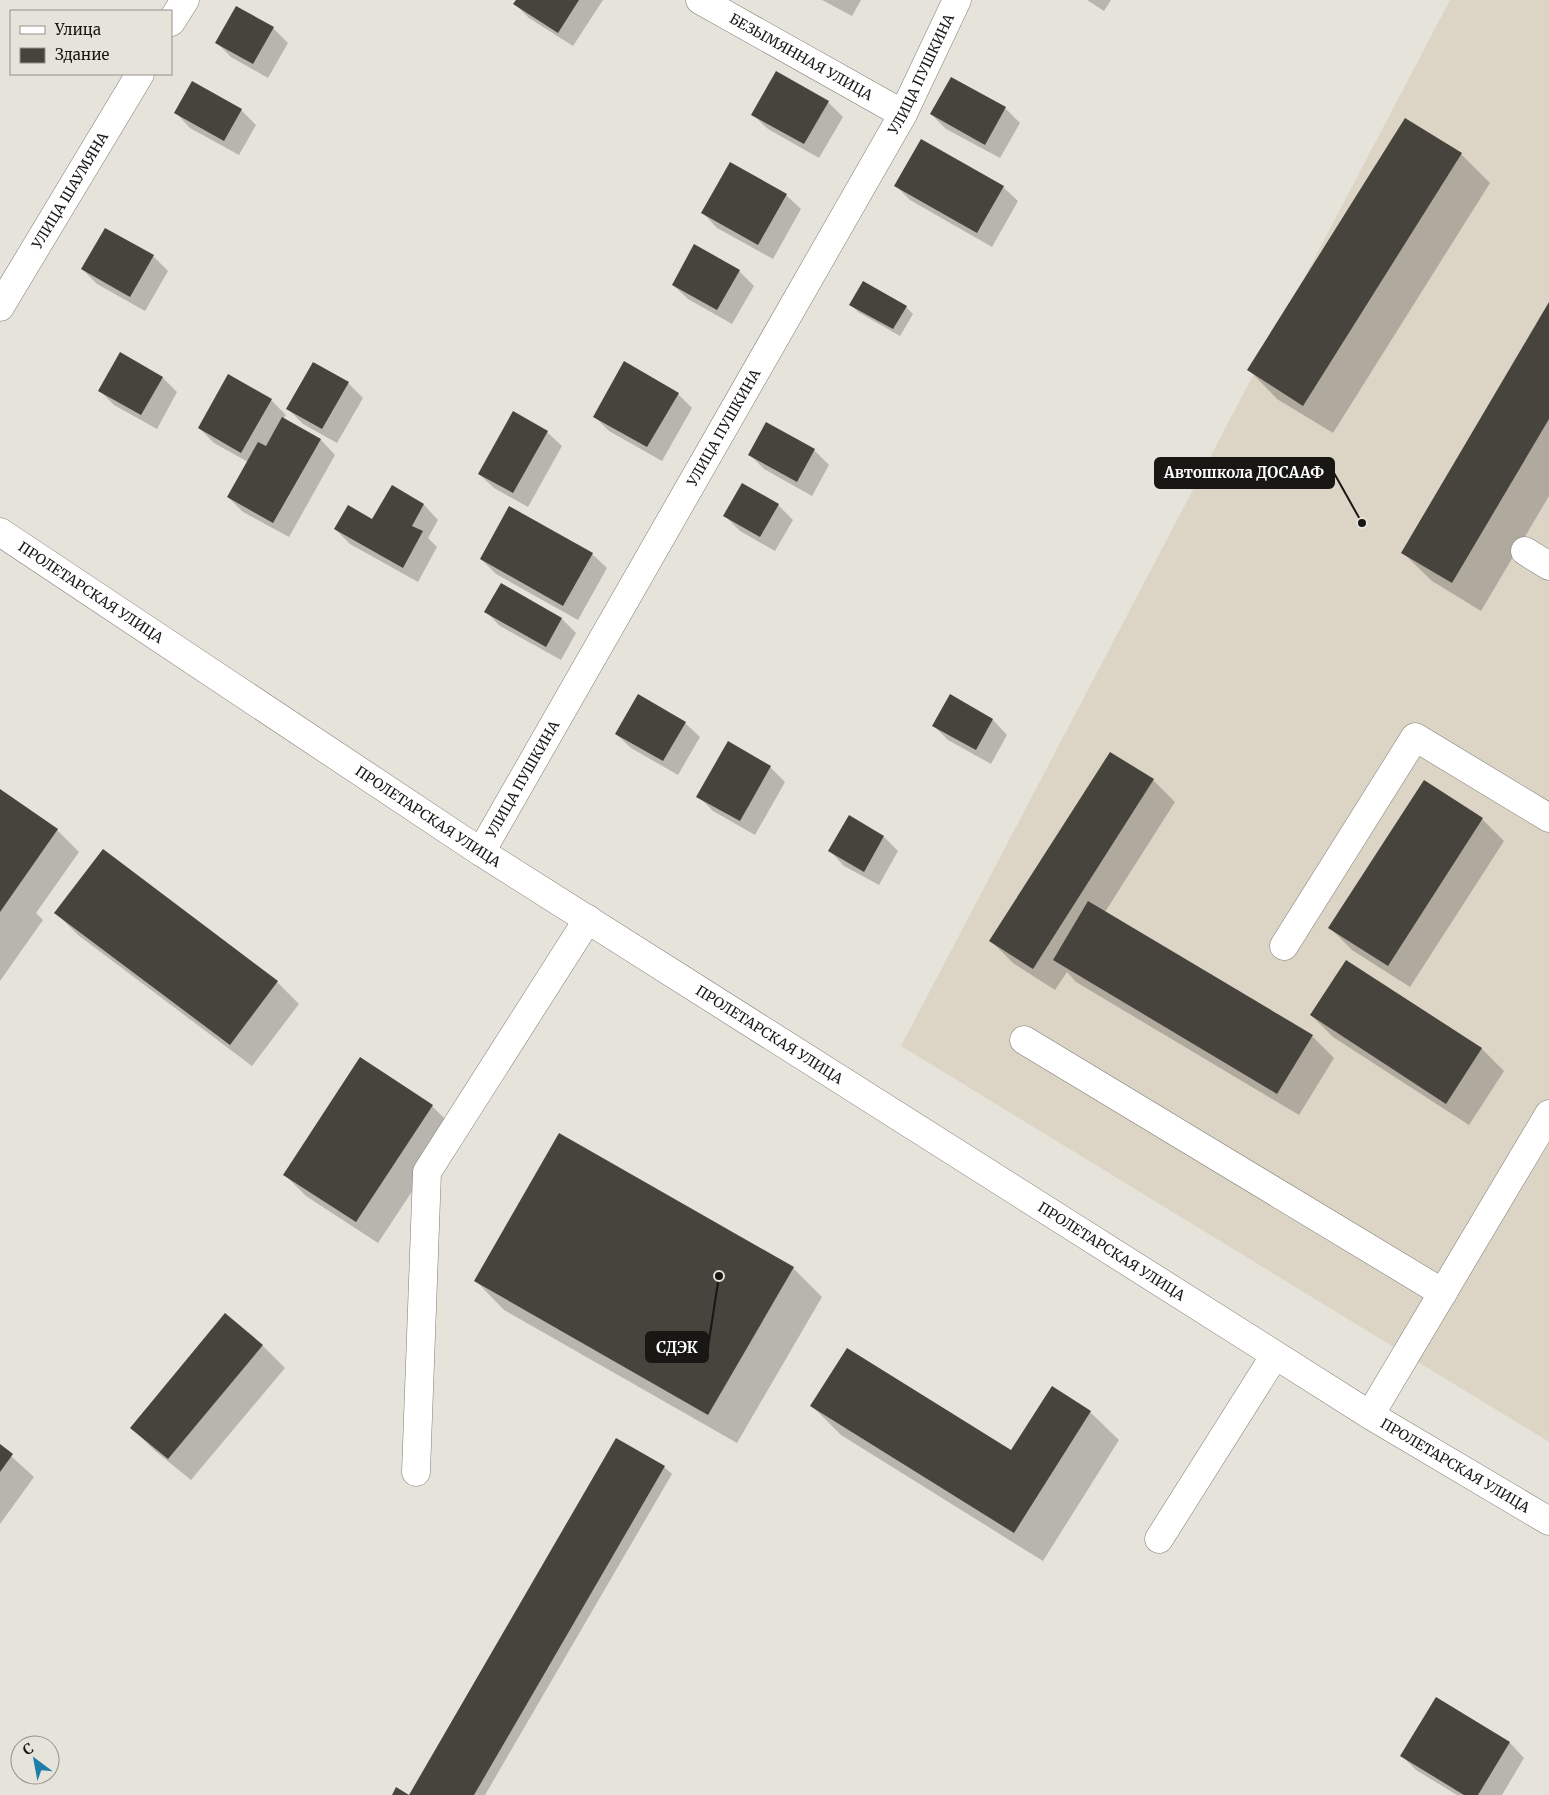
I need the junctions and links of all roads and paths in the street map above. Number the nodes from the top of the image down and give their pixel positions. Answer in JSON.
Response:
{"nodes":[{"id":1,"x":185,"y":0,"type":"edge"},
{"id":2,"x":700,"y":0,"type":"edge"},
{"id":3,"x":957,"y":0,"type":"edge"},
{"id":4,"x":172,"y":20,"type":"edge"},
{"id":5,"x":139,"y":75,"type":"edge"},
{"id":6,"x":903,"y":114,"type":"junction"},
{"id":7,"x":0,"y":307,"type":"edge"},
{"id":8,"x":0,"y":532,"type":"edge"},
{"id":9,"x":1526,"y":551,"type":"dead end"},
{"id":10,"x":1549,"y":566,"type":"edge"},
{"id":11,"x":1549,"y":818,"type":"edge"},
{"id":12,"x":481,"y":852,"type":"junction"},
{"id":13,"x":588,"y":919,"type":"junction"},
{"id":14,"x":1284,"y":946,"type":"dead end"},
{"id":15,"x":1024,"y":1040,"type":"dead end"},
{"id":16,"x":1549,"y":1114,"type":"edge"},
{"id":17,"x":1443,"y":1293,"type":"junction"},
{"id":18,"x":1275,"y":1355,"type":"junction"},
{"id":19,"x":1370,"y":1415,"type":"junction"},
{"id":20,"x":416,"y":1472,"type":"dead end"},
{"id":21,"x":1549,"y":1521,"type":"edge"},
{"id":22,"x":1159,"y":1539,"type":"dead end"}],
"edges":[{"from":1,"to":4,"type":"street"},
{"from":2,"to":6,"type":"street","name":"БЕЗЫМЯННАЯ УЛИЦА"},
{"from":3,"to":6,"type":"street","name":"УЛИЦА ПУШКИНА"},
{"from":5,"to":7,"type":"street","name":"УЛИЦА ШАУМЯНА"},
{"from":6,"to":12,"type":"street","name":"УЛИЦА ПУШКИНА"},
{"from":8,"to":12,"type":"street","name":"ПРОЛЕТАРСКАЯ УЛИЦА"},
{"from":9,"to":10,"type":"street"},
{"from":11,"to":14,"type":"street"},
{"from":12,"to":13,"type":"street","name":"ПРОЛЕТАРСКАЯ УЛИЦА"},
{"from":13,"to":18,"type":"street","name":"ПРОЛЕТАРСКАЯ УЛИЦА"},
{"from":13,"to":20,"type":"street"},
{"from":15,"to":17,"type":"street"},
{"from":16,"to":17,"type":"street"},
{"from":17,"to":19,"type":"street"},
{"from":18,"to":19,"type":"street","name":"ПРОЛЕТАРСКАЯ УЛИЦА"},
{"from":18,"to":22,"type":"street"},
{"from":19,"to":21,"type":"street","name":"ПРОЛЕТАРСКАЯ УЛИЦА"}]}
